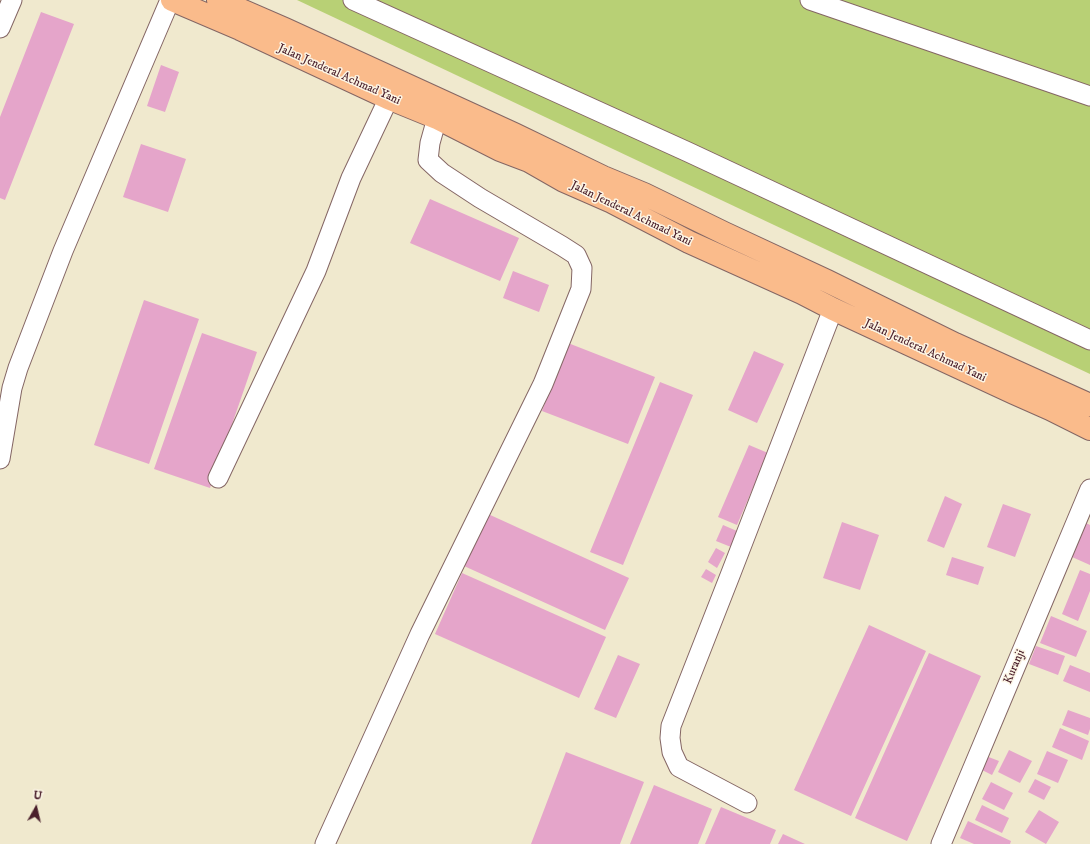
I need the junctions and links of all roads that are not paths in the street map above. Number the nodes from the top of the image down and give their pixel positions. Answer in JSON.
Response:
{"nodes":[{"id":1,"x":171,"y":0,"type":"edge"},
{"id":2,"x":218,"y":0,"type":"edge"},
{"id":3,"x":353,"y":0,"type":"edge"},
{"id":4,"x":810,"y":0,"type":"edge"},
{"id":5,"x":7,"y":3,"type":"edge"},
{"id":6,"x":0,"y":28,"type":"edge"},
{"id":7,"x":393,"y":89,"type":"junction"},
{"id":8,"x":1090,"y":96,"type":"edge"},
{"id":9,"x":438,"y":118,"type":"junction"},
{"id":10,"x":833,"y":309,"type":"junction"},
{"id":11,"x":1090,"y":340,"type":"edge"},
{"id":12,"x":1090,"y":405,"type":"edge"},
{"id":13,"x":1090,"y":429,"type":"edge"},
{"id":14,"x":0,"y":459,"type":"edge"},
{"id":15,"x":218,"y":478,"type":"dead end"},
{"id":16,"x":1090,"y":490,"type":"edge"},
{"id":17,"x":747,"y":802,"type":"dead end"},
{"id":18,"x":325,"y":844,"type":"edge"},
{"id":19,"x":941,"y":844,"type":"edge"}],
"edges":[{"from":1,"to":7,"type":"highway","name":"Jalan Jenderal Achmad Yani"},
{"from":1,"to":14,"type":"street"},
{"from":2,"to":7,"type":"highway","name":"Jalan Jenderal Achmad Yani"},
{"from":3,"to":11,"type":"street"},
{"from":4,"to":8,"type":"street"},
{"from":5,"to":6,"type":"street"},
{"from":7,"to":9,"type":"highway","name":"Jalan Jenderal Achmad Yani"},
{"from":7,"to":12,"type":"highway","name":"Jalan Jenderal Achmad Yani"},
{"from":7,"to":15,"type":"street"},
{"from":9,"to":10,"type":"highway","name":"Jalan Jenderal Achmad Yani"},
{"from":9,"to":18,"type":"street"},
{"from":10,"to":13,"type":"highway","name":"Jalan Jenderal Achmad Yani"},
{"from":10,"to":17,"type":"street"},
{"from":16,"to":19,"type":"street","name":"Kuranji"}]}
